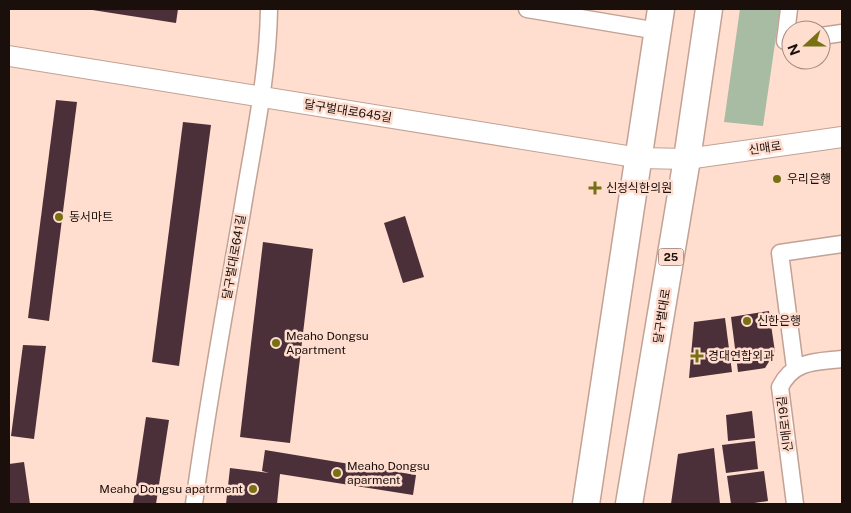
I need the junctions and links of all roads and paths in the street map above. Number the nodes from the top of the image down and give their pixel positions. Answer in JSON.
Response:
{"nodes":[{"id":1,"x":269,"y":9,"type":"edge"},
{"id":2,"x":527,"y":9,"type":"edge"},
{"id":3,"x":709,"y":9,"type":"edge"},
{"id":4,"x":660,"y":20,"type":"edge"},
{"id":5,"x":9,"y":56,"type":"edge"},
{"id":6,"x":262,"y":97,"type":"junction"},
{"id":7,"x":842,"y":137,"type":"edge"},
{"id":8,"x":640,"y":158,"type":"junction"},
{"id":9,"x":687,"y":160,"type":"junction"},
{"id":10,"x":842,"y":244,"type":"edge"},
{"id":11,"x":842,"y":359,"type":"edge"},
{"id":12,"x":795,"y":368,"type":"junction"},
{"id":13,"x":194,"y":504,"type":"edge"},
{"id":14,"x":586,"y":504,"type":"edge"},
{"id":15,"x":629,"y":504,"type":"edge"},
{"id":16,"x":795,"y":504,"type":"edge"}],
"edges":[{"from":1,"to":6,"type":"street","name":"달구벌대로641길"},
{"from":2,"to":4,"type":"street"},
{"from":3,"to":9,"type":"main road","name":"달구벌대로","number":"25"},
{"from":4,"to":8,"type":"main road"},
{"from":5,"to":6,"type":"street","name":"달구벌대로645길"},
{"from":6,"to":8,"type":"street","name":"달구벌대로645길"},
{"from":6,"to":13,"type":"street","name":"달구벌대로641길"},
{"from":7,"to":9,"type":"street","name":"신매로"},
{"from":8,"to":9,"type":"street","name":"달구벌대로645길"},
{"from":8,"to":14,"type":"main road"},
{"from":9,"to":15,"type":"main road","name":"달구벌대로","number":"25"},
{"from":10,"to":12,"type":"street"},
{"from":11,"to":12,"type":"street"},
{"from":12,"to":16,"type":"street","name":"신매로19길"}]}
